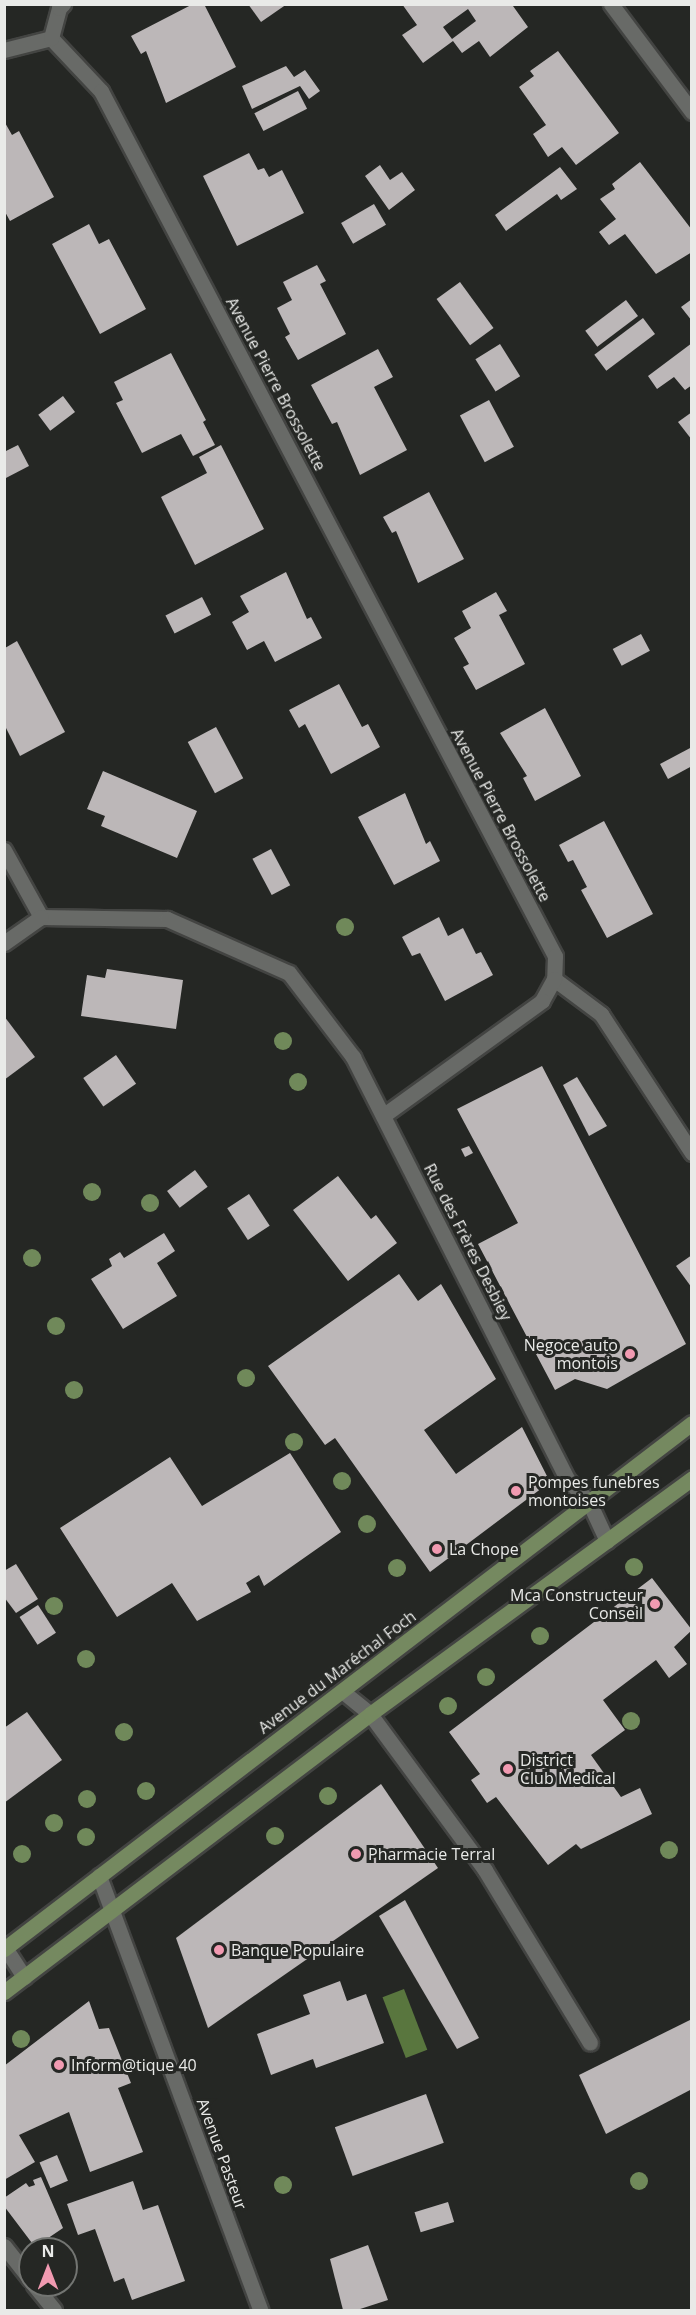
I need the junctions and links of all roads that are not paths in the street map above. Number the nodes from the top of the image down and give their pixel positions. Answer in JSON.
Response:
{"nodes":[{"id":1,"x":63,"y":4,"type":"edge"},
{"id":2,"x":611,"y":4,"type":"edge"},
{"id":3,"x":51,"y":38,"type":"junction"},
{"id":4,"x":4,"y":50,"type":"edge"},
{"id":5,"x":692,"y":111,"type":"edge"},
{"id":6,"x":4,"y":850,"type":"edge"},
{"id":7,"x":41,"y":917,"type":"junction"},
{"id":8,"x":4,"y":943,"type":"edge"},
{"id":9,"x":554,"y":979,"type":"junction"},
{"id":10,"x":384,"y":1115,"type":"junction"},
{"id":11,"x":692,"y":1153,"type":"edge"},
{"id":12,"x":692,"y":1424,"type":"edge"},
{"id":13,"x":692,"y":1478,"type":"edge"},
{"id":14,"x":589,"y":1502,"type":"junction"},
{"id":15,"x":607,"y":1541,"type":"junction"},
{"id":16,"x":342,"y":1691,"type":"junction"},
{"id":17,"x":370,"y":1714,"type":"junction"},
{"id":18,"x":99,"y":1876,"type":"junction"},
{"id":19,"x":112,"y":1911,"type":"junction"},
{"id":20,"x":5,"y":1948,"type":"edge"},
{"id":21,"x":24,"y":1977,"type":"junction"},
{"id":22,"x":4,"y":1992,"type":"edge"},
{"id":23,"x":590,"y":2043,"type":"dead end"},
{"id":24,"x":4,"y":2246,"type":"edge"},
{"id":25,"x":18,"y":2264,"type":"edge"},
{"id":26,"x":44,"y":2297,"type":"edge"},
{"id":27,"x":54,"y":2310,"type":"edge"},
{"id":28,"x":261,"y":2310,"type":"edge"}],
"edges":[{"from":1,"to":3,"type":"street"},
{"from":2,"to":5,"type":"street"},
{"from":3,"to":4,"type":"street"},
{"from":3,"to":9,"type":"street","name":"Avenue Pierre Brossolette"},
{"from":6,"to":7,"type":"street"},
{"from":7,"to":8,"type":"street"},
{"from":7,"to":10,"type":"street"},
{"from":9,"to":10,"type":"street"},
{"from":9,"to":11,"type":"street"},
{"from":10,"to":14,"type":"street","name":"Rue des Frères Desbiey"},
{"from":12,"to":14,"type":"main road","name":"Avenue du Maréchal Foch"},
{"from":13,"to":15,"type":"main road"},
{"from":14,"to":15,"type":"street","name":"Rue des Frères Desbiey"},
{"from":14,"to":16,"type":"main road","name":"Avenue du Maréchal Foch"},
{"from":15,"to":17,"type":"main road"},
{"from":16,"to":17,"type":"street"},
{"from":16,"to":18,"type":"main road","name":"Avenue du Maréchal Foch"},
{"from":17,"to":19,"type":"main road"},
{"from":17,"to":23,"type":"street"},
{"from":18,"to":19,"type":"street","name":"Avenue Pasteur"},
{"from":18,"to":20,"type":"main road","name":"Avenue du Maréchal Foch"},
{"from":19,"to":21,"type":"main road"},
{"from":19,"to":28,"type":"street","name":"Avenue Pasteur"},
{"from":20,"to":21,"type":"street"},
{"from":21,"to":22,"type":"main road"},
{"from":24,"to":25,"type":"street"},
{"from":26,"to":27,"type":"street"}]}
